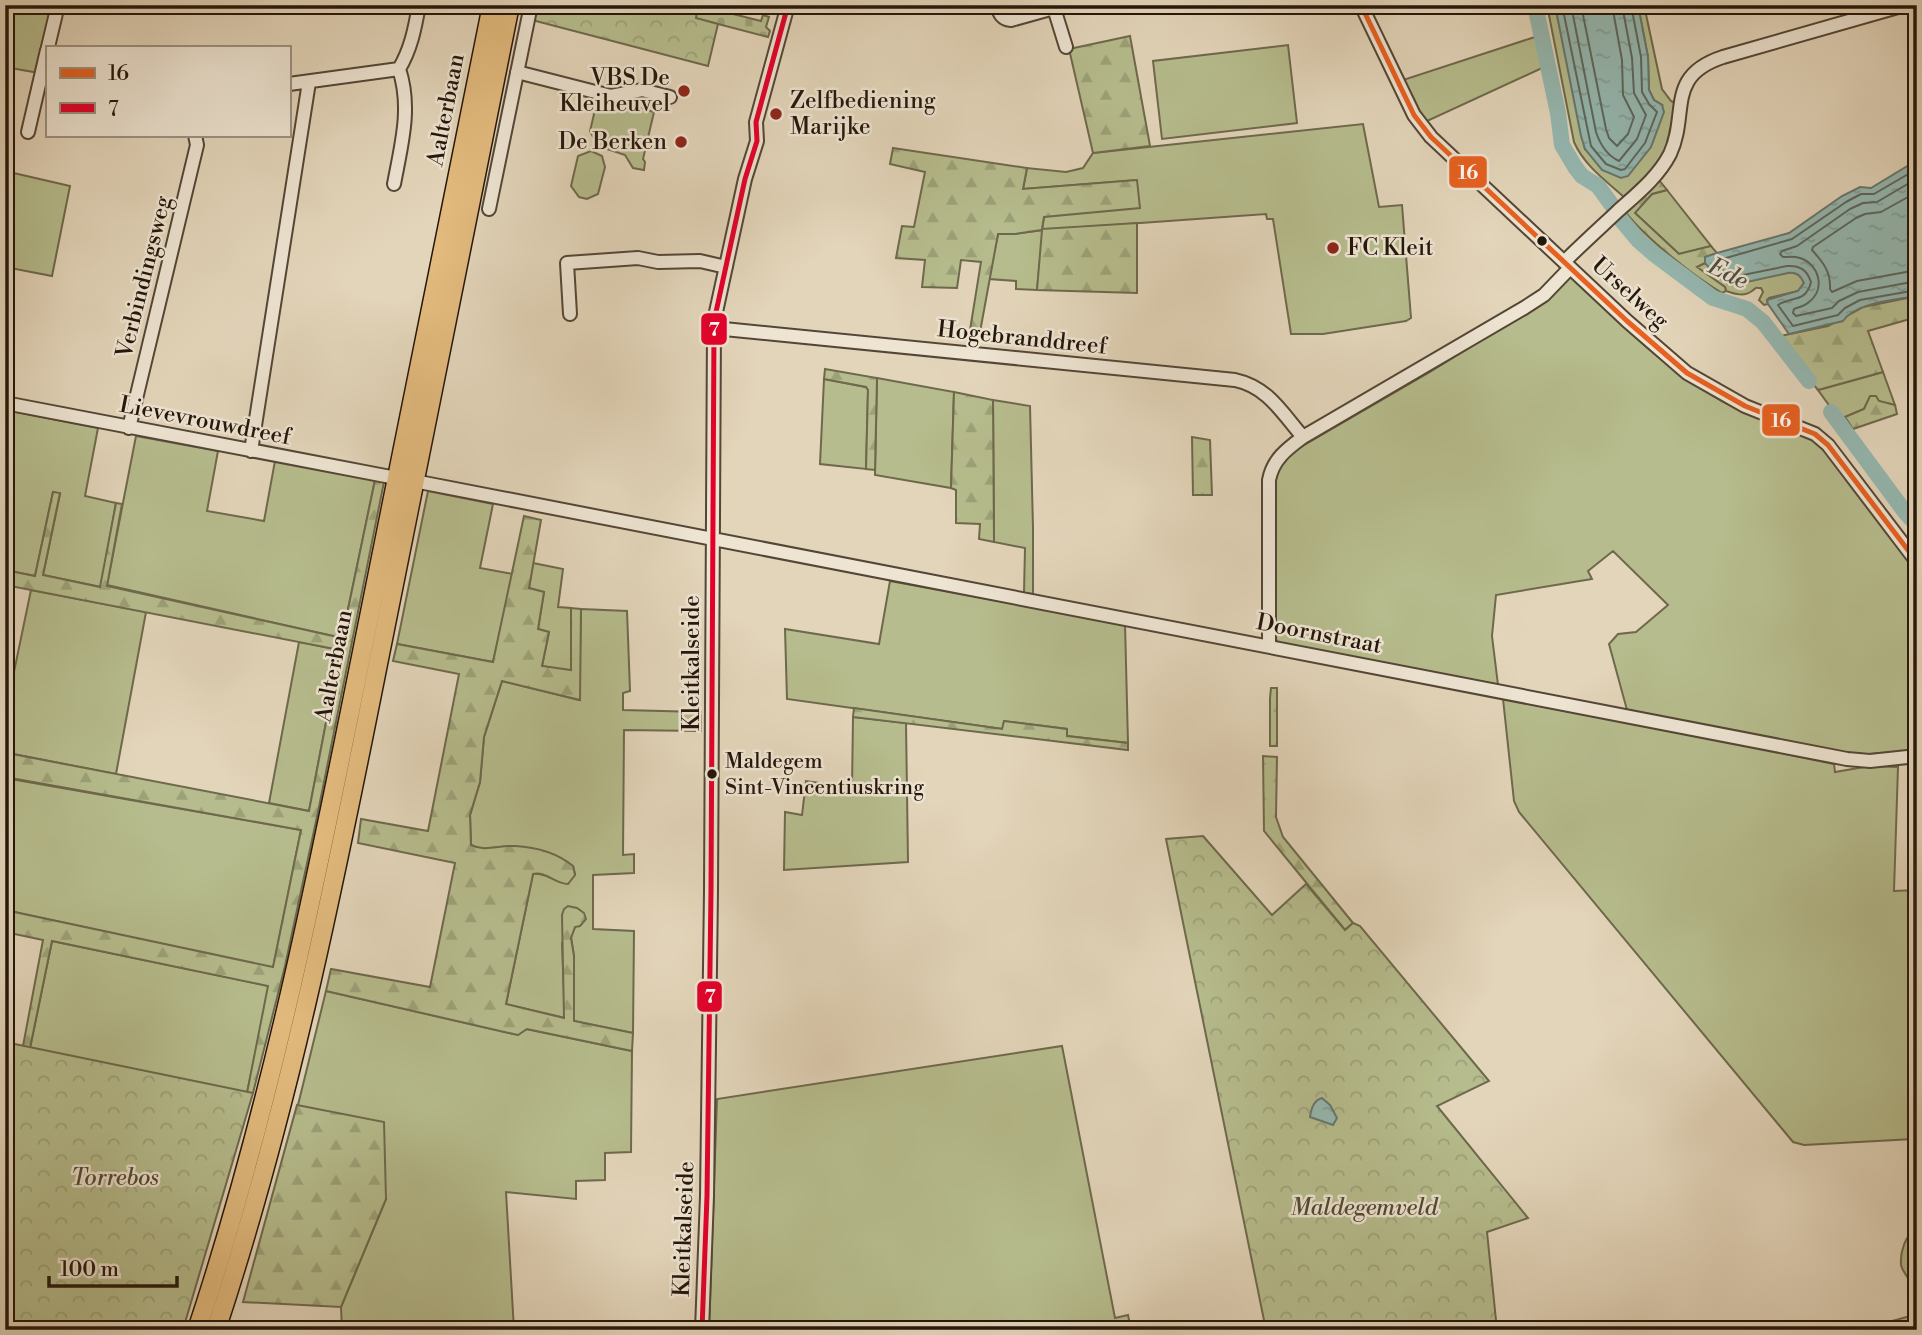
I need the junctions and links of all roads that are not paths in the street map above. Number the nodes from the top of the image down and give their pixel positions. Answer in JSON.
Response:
{"nodes":[{"id":1,"x":58,"y":5,"type":"edge"},
{"id":2,"x":419,"y":5,"type":"edge"},
{"id":3,"x":492,"y":5,"type":"edge"},
{"id":4,"x":510,"y":5,"type":"edge"},
{"id":5,"x":531,"y":5,"type":"edge"},
{"id":6,"x":788,"y":5,"type":"edge"},
{"id":7,"x":997,"y":5,"type":"edge"},
{"id":8,"x":1361,"y":5,"type":"edge"},
{"id":9,"x":1905,"y":5,"type":"edge"},
{"id":10,"x":1054,"y":7,"type":"edge"},
{"id":11,"x":49,"y":46,"type":"edge"},
{"id":12,"x":1066,"y":47,"type":"dead end"},
{"id":13,"x":46,"y":57,"type":"edge"},
{"id":14,"x":399,"y":69,"type":"junction"},
{"id":15,"x":517,"y":72,"type":"junction"},
{"id":16,"x":309,"y":82,"type":"junction"},
{"id":17,"x":290,"y":84,"type":"edge"},
{"id":18,"x":670,"y":97,"type":"dead end"},
{"id":19,"x":28,"y":132,"type":"dead end"},
{"id":20,"x":195,"y":136,"type":"edge"},
{"id":21,"x":394,"y":184,"type":"dead end"},
{"id":22,"x":489,"y":209,"type":"dead end"},
{"id":23,"x":1567,"y":265,"type":"junction"},
{"id":24,"x":726,"y":267,"type":"junction"},
{"id":25,"x":570,"y":314,"type":"dead end"},
{"id":26,"x":714,"y":328,"type":"junction"},
{"id":27,"x":5,"y":403,"type":"edge"},
{"id":28,"x":129,"y":428,"type":"junction"},
{"id":29,"x":1303,"y":437,"type":"junction"},
{"id":30,"x":251,"y":451,"type":"junction"},
{"id":31,"x":405,"y":479,"type":"junction"},
{"id":32,"x":714,"y":539,"type":"junction"},
{"id":33,"x":1917,"y":562,"type":"edge"},
{"id":34,"x":1269,"y":646,"type":"junction"},
{"id":35,"x":1917,"y":757,"type":"edge"},
{"id":36,"x":197,"y":1330,"type":"edge"},
{"id":37,"x":216,"y":1330,"type":"edge"},
{"id":38,"x":702,"y":1330,"type":"edge"}],
"edges":[{"from":1,"to":11,"type":"street"},
{"from":2,"to":14,"type":"street"},
{"from":3,"to":31,"type":"highway","name":"Aalterbaan"},
{"from":4,"to":31,"type":"highway","name":"Aalterbaan"},
{"from":5,"to":15,"type":"street"},
{"from":6,"to":24,"type":"street","name":"Kleitkalseide"},
{"from":7,"to":10,"type":"street"},
{"from":8,"to":23,"type":"street","name":"Urselweg"},
{"from":9,"to":23,"type":"street"},
{"from":10,"to":12,"type":"street"},
{"from":13,"to":19,"type":"street"},
{"from":14,"to":16,"type":"street"},
{"from":14,"to":21,"type":"street"},
{"from":15,"to":18,"type":"street"},
{"from":15,"to":22,"type":"street"},
{"from":16,"to":17,"type":"street"},
{"from":16,"to":30,"type":"street"},
{"from":20,"to":28,"type":"street","name":"Verbindingsweg"},
{"from":23,"to":29,"type":"street"},
{"from":23,"to":33,"type":"street","name":"Urselweg"},
{"from":24,"to":25,"type":"street"},
{"from":24,"to":26,"type":"street","name":"Kleitkalseide"},
{"from":26,"to":29,"type":"street","name":"Hogebranddreef"},
{"from":26,"to":32,"type":"street","name":"Kleitkalseide"},
{"from":27,"to":28,"type":"street","name":"Lievevrouwdreef"},
{"from":28,"to":30,"type":"street","name":"Lievevrouwdreef"},
{"from":29,"to":34,"type":"street"},
{"from":30,"to":31,"type":"street","name":"Lievevrouwdreef"},
{"from":31,"to":32,"type":"street","name":"Lievevrouwdreef"},
{"from":31,"to":36,"type":"highway","name":"Aalterbaan"},
{"from":31,"to":37,"type":"highway","name":"Aalterbaan"},
{"from":32,"to":34,"type":"street","name":"Doornstraat"},
{"from":32,"to":38,"type":"street","name":"Kleitkalseide"},
{"from":34,"to":35,"type":"street","name":"Doornstraat"}]}
